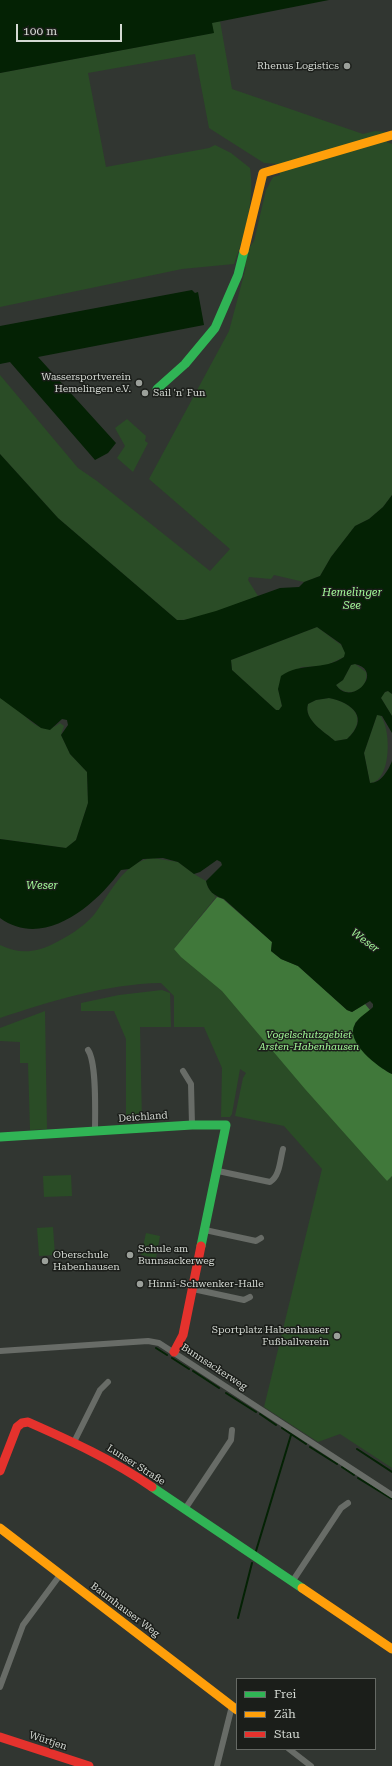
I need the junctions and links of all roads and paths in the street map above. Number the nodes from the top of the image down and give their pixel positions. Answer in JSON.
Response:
{"nodes":[{"id":1,"x":392,"y":135,"type":"edge"},
{"id":2,"x":157,"y":389,"type":"dead end"},
{"id":3,"x":88,"y":1050,"type":"dead end"},
{"id":4,"x":183,"y":1071,"type":"dead end"},
{"id":5,"x":192,"y":1125,"type":"junction"},
{"id":6,"x":95,"y":1131,"type":"junction"},
{"id":7,"x":0,"y":1137,"type":"edge"},
{"id":8,"x":283,"y":1149,"type":"dead end"},
{"id":9,"x":218,"y":1171,"type":"junction"},
{"id":10,"x":205,"y":1230,"type":"junction"},
{"id":11,"x":261,"y":1238,"type":"dead end"},
{"id":12,"x":193,"y":1289,"type":"junction"},
{"id":13,"x":250,"y":1297,"type":"dead end"},
{"id":14,"x":0,"y":1351,"type":"edge"},
{"id":15,"x":174,"y":1352,"type":"junction"},
{"id":16,"x":108,"y":1382,"type":"dead end"},
{"id":17,"x":232,"y":1430,"type":"dead end"},
{"id":18,"x":74,"y":1442,"type":"junction"},
{"id":19,"x":0,"y":1471,"type":"edge"},
{"id":20,"x":392,"y":1495,"type":"edge"},
{"id":21,"x":348,"y":1503,"type":"dead end"},
{"id":22,"x":185,"y":1509,"type":"junction"},
{"id":23,"x":0,"y":1528,"type":"edge"},
{"id":24,"x":60,"y":1575,"type":"junction"},
{"id":25,"x":292,"y":1582,"type":"junction"},
{"id":26,"x":392,"y":1649,"type":"edge"},
{"id":27,"x":0,"y":1687,"type":"edge"},
{"id":28,"x":234,"y":1708,"type":"edge"},
{"id":29,"x":0,"y":1737,"type":"edge"},
{"id":30,"x":290,"y":1750,"type":"edge"},
{"id":31,"x":89,"y":1766,"type":"edge"},
{"id":32,"x":217,"y":1766,"type":"edge"},
{"id":33,"x":311,"y":1766,"type":"edge"}],
"edges":[{"from":1,"to":2,"type":"street"},
{"from":3,"to":6,"type":"street"},
{"from":4,"to":5,"type":"street"},
{"from":5,"to":6,"type":"street","name":"Deichland"},
{"from":5,"to":9,"type":"street","name":"Deichland"},
{"from":6,"to":7,"type":"street","name":"Deichland"},
{"from":8,"to":9,"type":"street"},
{"from":9,"to":10,"type":"street","name":"Deichland"},
{"from":10,"to":11,"type":"street"},
{"from":10,"to":12,"type":"street","name":"Deichland"},
{"from":12,"to":13,"type":"street"},
{"from":12,"to":15,"type":"street","name":"Deichland"},
{"from":14,"to":15,"type":"street","name":"Bunnsackerweg"},
{"from":15,"to":20,"type":"street","name":"Bunnsackerweg"},
{"from":16,"to":18,"type":"street"},
{"from":17,"to":22,"type":"street"},
{"from":18,"to":19,"type":"street","name":"Lunser Straße"},
{"from":18,"to":22,"type":"street","name":"Lunser Straße"},
{"from":21,"to":25,"type":"street"},
{"from":22,"to":25,"type":"street","name":"Lunser Straße"},
{"from":23,"to":24,"type":"street","name":"Baumhauser Weg"},
{"from":24,"to":27,"type":"street"},
{"from":24,"to":28,"type":"street","name":"Baumhauser Weg"},
{"from":25,"to":26,"type":"street","name":"Lunser Straße"},
{"from":28,"to":32,"type":"street"},
{"from":29,"to":31,"type":"street","name":"Würtjen"},
{"from":30,"to":33,"type":"street"}]}
